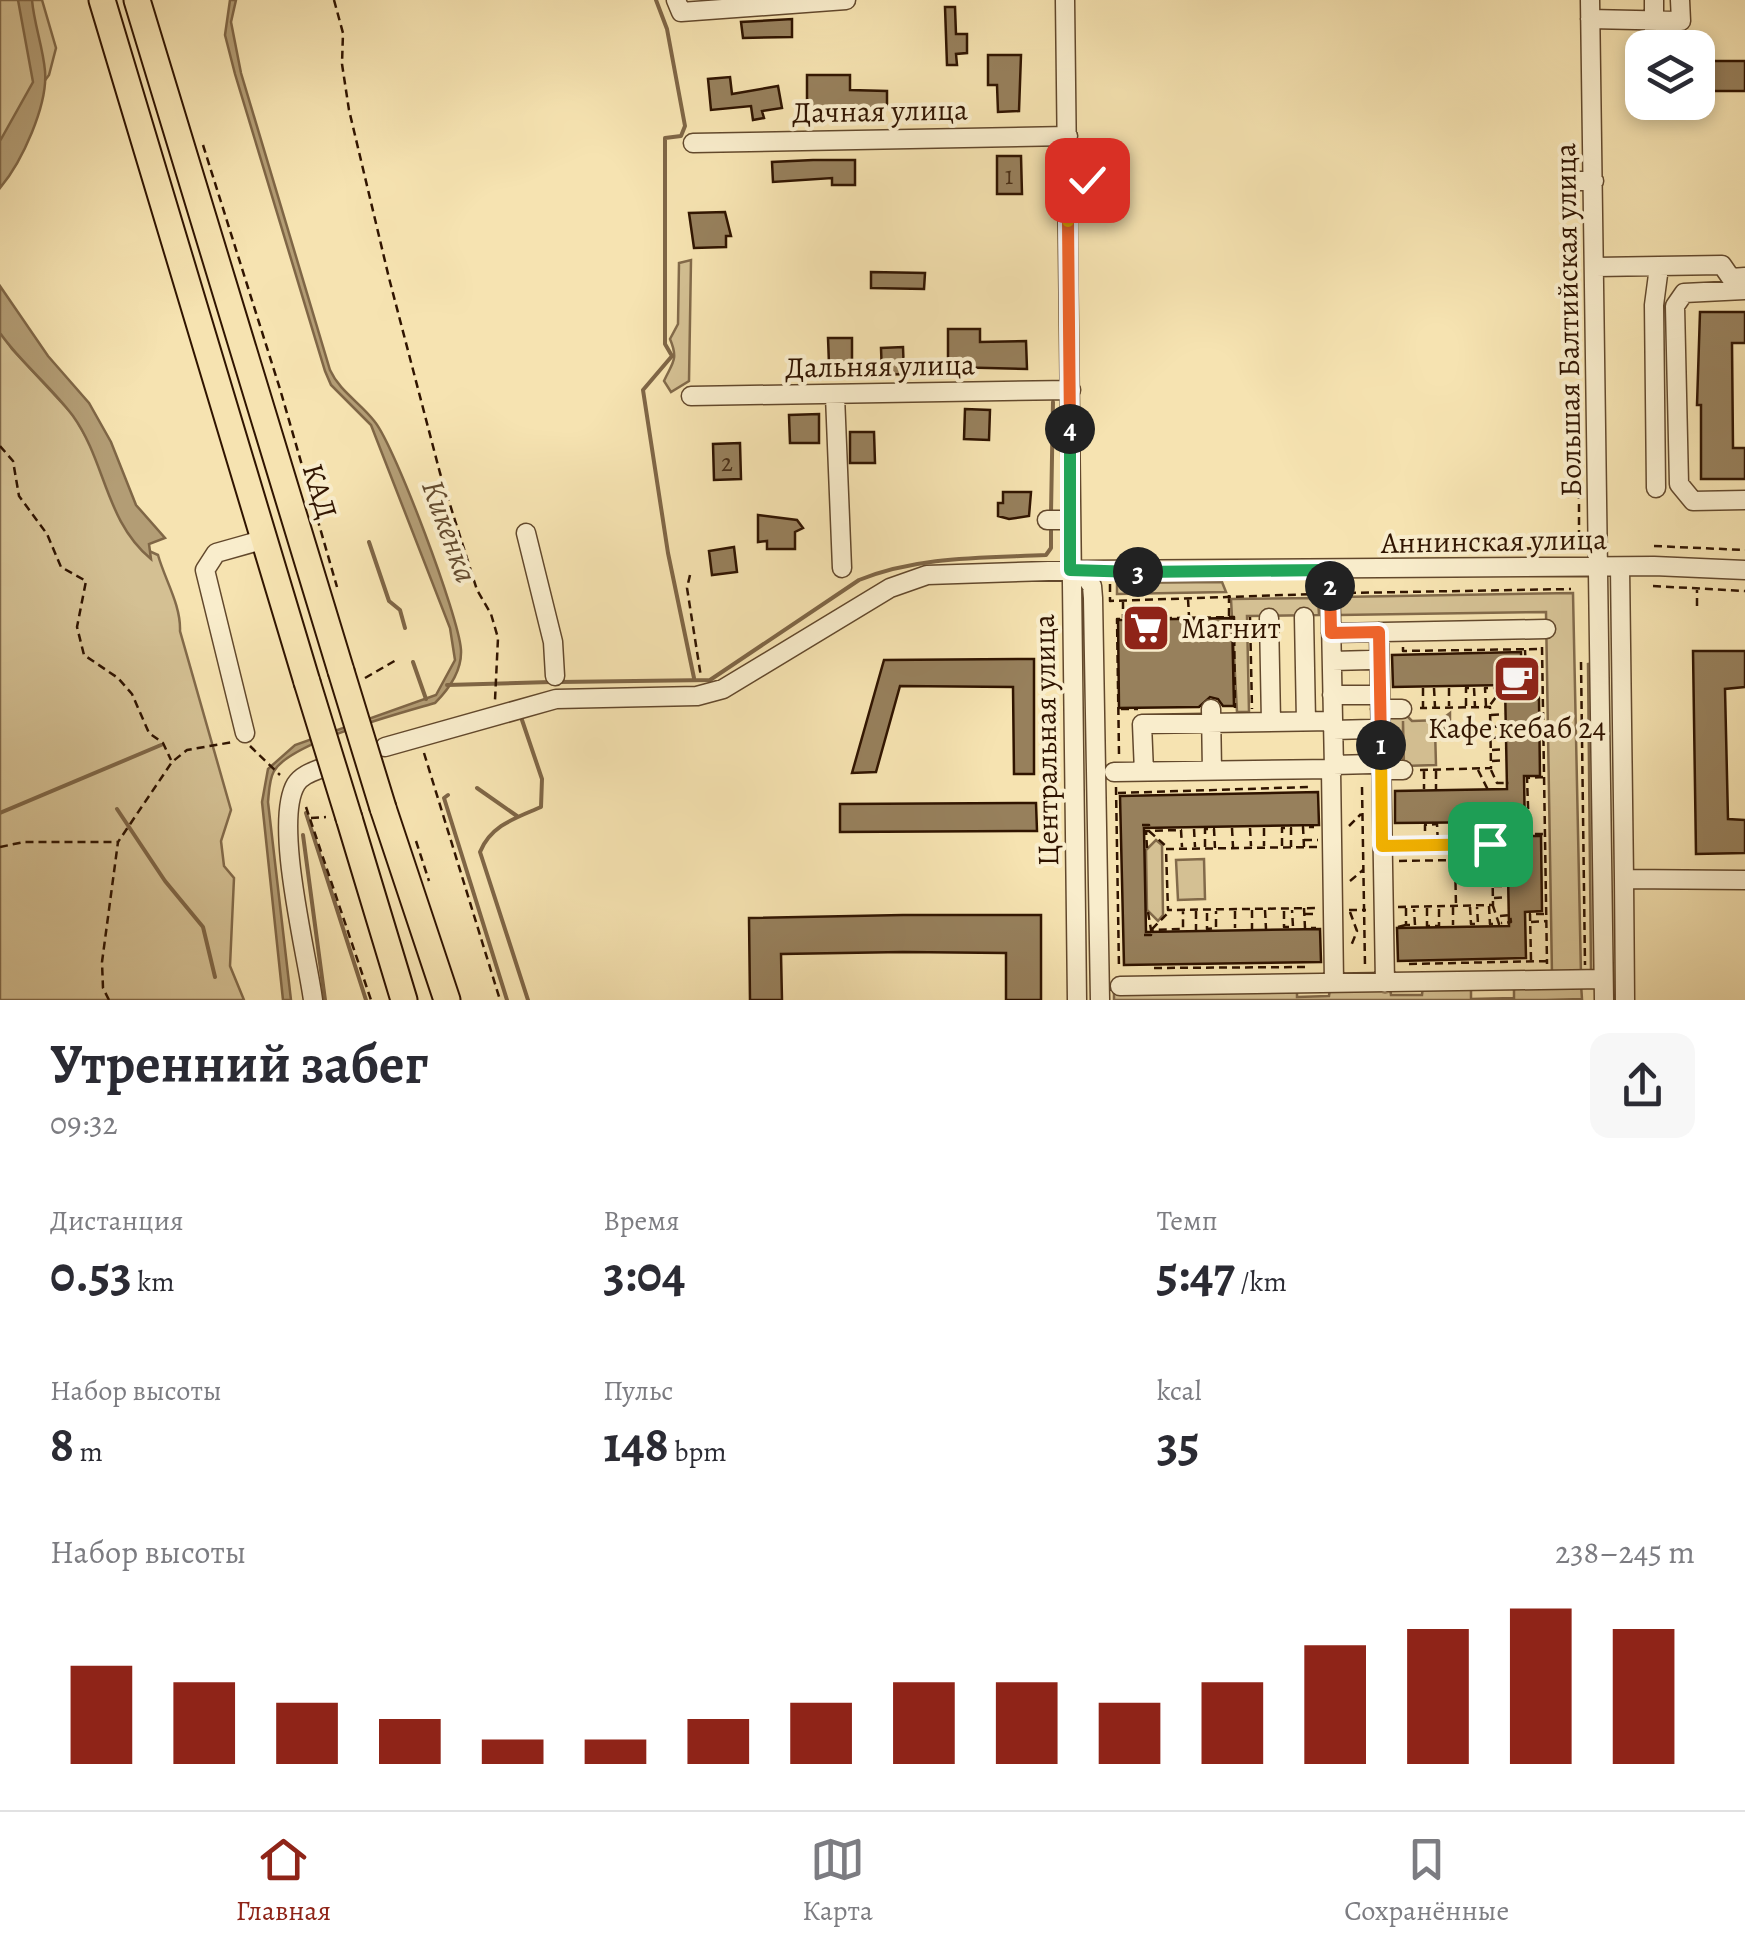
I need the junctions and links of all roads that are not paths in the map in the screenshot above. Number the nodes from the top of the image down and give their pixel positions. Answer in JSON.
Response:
{"nodes":[{"id":1,"x":102,"y":0,"type":"edge"},
{"id":2,"x":136,"y":0,"type":"edge"},
{"id":3,"x":676,"y":0,"type":"edge"},
{"id":4,"x":846,"y":0,"type":"edge"},
{"id":5,"x":1065,"y":0,"type":"edge"},
{"id":6,"x":1654,"y":0,"type":"edge"},
{"id":7,"x":1680,"y":0,"type":"edge"},
{"id":8,"x":825,"y":1,"type":"edge"},
{"id":9,"x":1590,"y":9,"type":"edge"},
{"id":10,"x":1654,"y":20,"type":"junction"},
{"id":11,"x":1654,"y":30,"type":"edge"},
{"id":12,"x":1068,"y":136,"type":"junction"},
{"id":13,"x":693,"y":143,"type":"dead end"},
{"id":14,"x":1119,"y":179,"type":"dead end"},
{"id":15,"x":1068,"y":180,"type":"junction"},
{"id":16,"x":1573,"y":181,"type":"dead end"},
{"id":17,"x":1594,"y":181,"type":"junction"},
{"id":18,"x":1659,"y":267,"type":"junction"},
{"id":19,"x":1596,"y":268,"type":"junction"},
{"id":20,"x":1739,"y":284,"type":"edge"},
{"id":21,"x":1070,"y":390,"type":"junction"},
{"id":22,"x":691,"y":396,"type":"dead end"},
{"id":23,"x":835,"y":396,"type":"junction"},
{"id":24,"x":1656,"y":488,"type":"dead end"},
{"id":25,"x":1745,"y":500,"type":"edge"},
{"id":26,"x":1048,"y":520,"type":"dead end"},
{"id":27,"x":1070,"y":520,"type":"junction"},
{"id":28,"x":526,"y":533,"type":"dead end"},
{"id":29,"x":255,"y":542,"type":"dead end"},
{"id":30,"x":1620,"y":567,"type":"junction"},
{"id":31,"x":842,"y":568,"type":"dead end"},
{"id":32,"x":1599,"y":568,"type":"junction"},
{"id":33,"x":1076,"y":570,"type":"junction"},
{"id":34,"x":1330,"y":570,"type":"junction"},
{"id":35,"x":1745,"y":570,"type":"edge"},
{"id":36,"x":1304,"y":616,"type":"dead end"},
{"id":37,"x":1269,"y":618,"type":"dead end"},
{"id":38,"x":1546,"y":629,"type":"dead end"},
{"id":39,"x":1379,"y":632,"type":"junction"},
{"id":40,"x":1331,"y":633,"type":"junction"},
{"id":41,"x":1370,"y":660,"type":"dead end"},
{"id":42,"x":1332,"y":661,"type":"junction"},
{"id":43,"x":556,"y":688,"type":"junction"},
{"id":44,"x":1332,"y":696,"type":"junction"},
{"id":45,"x":1376,"y":702,"type":"junction"},
{"id":46,"x":1402,"y":709,"type":"road end"},
{"id":47,"x":1216,"y":718,"type":"junction"},
{"id":48,"x":1306,"y":721,"type":"junction"},
{"id":49,"x":1271,"y":722,"type":"junction"},
{"id":50,"x":1333,"y":725,"type":"junction"},
{"id":51,"x":1371,"y":729,"type":"dead end"},
{"id":52,"x":244,"y":732,"type":"dead end"},
{"id":53,"x":385,"y":747,"type":"dead end"},
{"id":54,"x":1332,"y":767,"type":"junction"},
{"id":55,"x":322,"y":768,"type":"dead end"},
{"id":56,"x":1212,"y":770,"type":"junction"},
{"id":57,"x":1403,"y":770,"type":"road end"},
{"id":58,"x":1116,"y":772,"type":"road end"},
{"id":59,"x":1144,"y":772,"type":"junction"},
{"id":60,"x":1378,"y":774,"type":"junction"},
{"id":61,"x":1624,"y":879,"type":"junction"},
{"id":62,"x":1745,"y":880,"type":"edge"},
{"id":63,"x":1120,"y":978,"type":"road end"},
{"id":64,"x":1595,"y":980,"type":"junction"},
{"id":65,"x":1385,"y":983,"type":"junction"},
{"id":66,"x":1334,"y":984,"type":"junction"},
{"id":67,"x":313,"y":1000,"type":"edge"},
{"id":68,"x":404,"y":1000,"type":"edge"},
{"id":69,"x":447,"y":1000,"type":"edge"},
{"id":70,"x":1077,"y":1000,"type":"edge"},
{"id":71,"x":1100,"y":1000,"type":"edge"},
{"id":72,"x":1604,"y":1000,"type":"edge"},
{"id":73,"x":1625,"y":1000,"type":"edge"}],
"edges":[{"from":1,"to":68,"type":"highway","bridge":true},
{"from":2,"to":69,"type":"highway","name":"КАД","bridge":true},
{"from":3,"to":8,"type":"street"},
{"from":4,"to":8,"type":"street"},
{"from":5,"to":12,"type":"street","name":"Центральная улица"},
{"from":6,"to":10,"type":"street"},
{"from":7,"to":10,"type":"street"},
{"from":9,"to":10,"type":"street"},
{"from":9,"to":17,"type":"street","name":"Большая Балтийская улица"},
{"from":10,"to":11,"type":"street"},
{"from":12,"to":13,"type":"street","name":"Дачная улица"},
{"from":12,"to":15,"type":"street","name":"Центральная улица"},
{"from":14,"to":15,"type":"street"},
{"from":15,"to":21,"type":"street","name":"Центральная улица"},
{"from":16,"to":17,"type":"street"},
{"from":17,"to":19,"type":"street","name":"Большая Балтийская улица"},
{"from":18,"to":19,"type":"street"},
{"from":18,"to":20,"type":"street"},
{"from":18,"to":24,"type":"street"},
{"from":19,"to":32,"type":"street","name":"Большая Балтийская улица"},
{"from":20,"to":25,"type":"street"},
{"from":21,"to":23,"type":"street","name":"Дальняя улица"},
{"from":21,"to":27,"type":"street","name":"Центральная улица"},
{"from":22,"to":23,"type":"street","name":"Дальняя улица"},
{"from":23,"to":31,"type":"street"},
{"from":26,"to":27,"type":"street"},
{"from":27,"to":33,"type":"street","name":"Центральная улица"},
{"from":28,"to":43,"type":"street"},
{"from":29,"to":52,"type":"street"},
{"from":30,"to":32,"type":"street","name":"Аннинская улица"},
{"from":30,"to":35,"type":"street","name":"Аннинская улица"},
{"from":30,"to":61,"type":"street"},
{"from":32,"to":34,"type":"street","name":"Аннинская улица"},
{"from":32,"to":64,"type":"street","name":"Большая Балтийская улица"},
{"from":33,"to":34,"type":"street","name":"Аннинская улица"},
{"from":33,"to":43,"type":"street","name":"Аннинская улица"},
{"from":33,"to":70,"type":"street","name":"Центральная улица"},
{"from":33,"to":71,"type":"street"},
{"from":34,"to":40,"type":"street"},
{"from":36,"to":48,"type":"street"},
{"from":37,"to":49,"type":"street"},
{"from":38,"to":39,"type":"street"},
{"from":39,"to":40,"type":"street"},
{"from":39,"to":45,"type":"street"},
{"from":40,"to":42,"type":"street"},
{"from":41,"to":42,"type":"street"},
{"from":42,"to":44,"type":"street"},
{"from":43,"to":53,"type":"street","name":"Аннинская улица"},
{"from":44,"to":45,"type":"street"},
{"from":44,"to":50,"type":"street"},
{"from":45,"to":46,"type":"street"},
{"from":45,"to":60,"type":"street"},
{"from":47,"to":49,"type":"street"},
{"from":47,"to":56,"type":"street"},
{"from":47,"to":59,"type":"street"},
{"from":48,"to":49,"type":"street"},
{"from":48,"to":50,"type":"street"},
{"from":50,"to":51,"type":"street"},
{"from":50,"to":54,"type":"street"},
{"from":54,"to":56,"type":"street"},
{"from":54,"to":60,"type":"street"},
{"from":54,"to":66,"type":"street"},
{"from":55,"to":67,"type":"street"},
{"from":56,"to":59,"type":"street"},
{"from":57,"to":60,"type":"street"},
{"from":58,"to":59,"type":"street"},
{"from":60,"to":65,"type":"street"},
{"from":61,"to":62,"type":"street"},
{"from":61,"to":73,"type":"street"},
{"from":63,"to":66,"type":"street"},
{"from":64,"to":65,"type":"street"},
{"from":64,"to":72,"type":"street","name":"Большая Балтийская улица"},
{"from":65,"to":66,"type":"street"}]}
